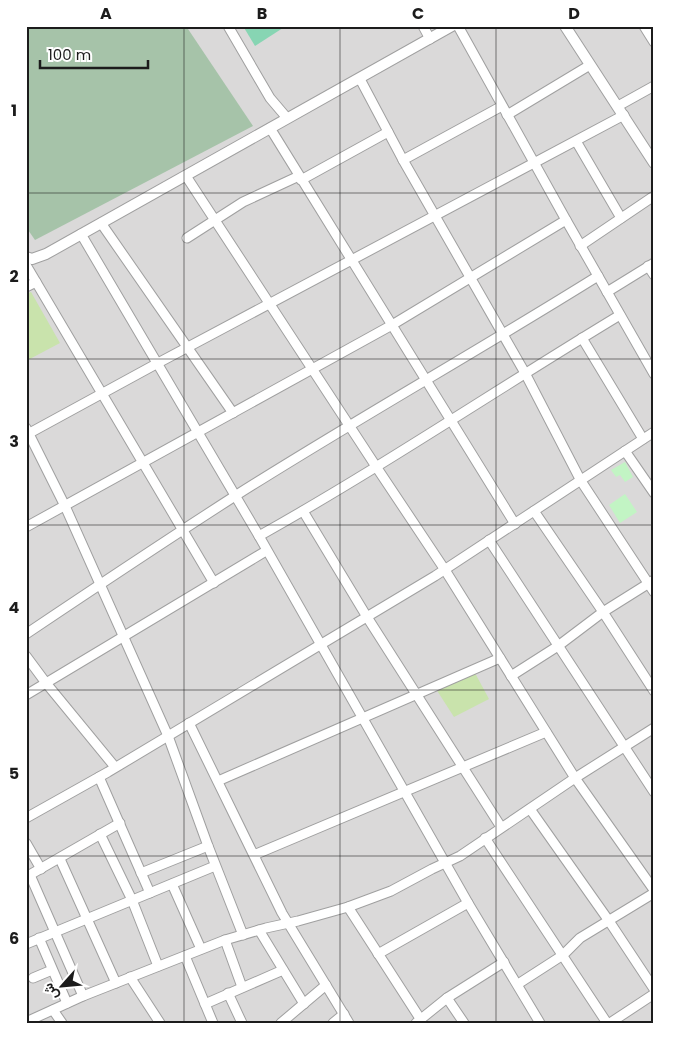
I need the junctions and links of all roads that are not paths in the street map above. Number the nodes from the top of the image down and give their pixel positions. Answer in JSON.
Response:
{"nodes":[{"id":1,"x":228,"y":26,"type":"edge"},
{"id":2,"x":423,"y":26,"type":"edge"},
{"id":3,"x":452,"y":26,"type":"edge"},
{"id":4,"x":458,"y":26,"type":"edge"},
{"id":5,"x":565,"y":26,"type":"edge"},
{"id":6,"x":644,"y":26,"type":"edge"},
{"id":7,"x":430,"y":39,"type":"junction"},
{"id":8,"x":654,"y":42,"type":"edge"},
{"id":9,"x":590,"y":65,"type":"junction"},
{"id":10,"x":360,"y":79,"type":"junction"},
{"id":11,"x":654,"y":86,"type":"edge"},
{"id":12,"x":502,"y":106,"type":"junction"},
{"id":13,"x":618,"y":106,"type":"junction"},
{"id":14,"x":508,"y":115,"type":"junction"},
{"id":15,"x":624,"y":115,"type":"junction"},
{"id":16,"x":287,"y":118,"type":"junction"},
{"id":17,"x":270,"y":128,"type":"junction"},
{"id":18,"x":388,"y":132,"type":"junction"},
{"id":19,"x":576,"y":141,"type":"junction"},
{"id":20,"x":403,"y":160,"type":"junction"},
{"id":21,"x":535,"y":163,"type":"junction"},
{"id":22,"x":654,"y":163,"type":"edge"},
{"id":23,"x":186,"y":176,"type":"junction"},
{"id":24,"x":300,"y":178,"type":"junction"},
{"id":25,"x":654,"y":196,"type":"edge"},
{"id":26,"x":435,"y":216,"type":"junction"},
{"id":27,"x":621,"y":218,"type":"junction"},
{"id":28,"x":215,"y":220,"type":"junction"},
{"id":29,"x":566,"y":220,"type":"junction"},
{"id":30,"x":101,"y":223,"type":"junction"},
{"id":31,"x":81,"y":234,"type":"junction"},
{"id":32,"x":187,"y":238,"type":"dead end"},
{"id":33,"x":580,"y":246,"type":"junction"},
{"id":34,"x":26,"y":257,"type":"edge"},
{"id":35,"x":352,"y":261,"type":"junction"},
{"id":36,"x":651,"y":264,"type":"edge"},
{"id":37,"x":26,"y":265,"type":"edge"},
{"id":38,"x":654,"y":275,"type":"edge"},
{"id":39,"x":598,"y":276,"type":"junction"},
{"id":40,"x":470,"y":279,"type":"junction"},
{"id":41,"x":36,"y":282,"type":"junction"},
{"id":42,"x":26,"y":287,"type":"edge"},
{"id":43,"x":607,"y":292,"type":"junction"},
{"id":44,"x":271,"y":304,"type":"junction"},
{"id":45,"x":620,"y":315,"type":"junction"},
{"id":46,"x":392,"y":325,"type":"junction"},
{"id":47,"x":503,"y":335,"type":"junction"},
{"id":48,"x":582,"y":338,"type":"junction"},
{"id":49,"x":188,"y":348,"type":"junction"},
{"id":50,"x":158,"y":363,"type":"junction"},
{"id":51,"x":312,"y":369,"type":"junction"},
{"id":52,"x":524,"y":373,"type":"junction"},
{"id":53,"x":654,"y":374,"type":"edge"},
{"id":54,"x":426,"y":380,"type":"junction"},
{"id":55,"x":101,"y":394,"type":"junction"},
{"id":56,"x":233,"y":413,"type":"junction"},
{"id":57,"x":450,"y":419,"type":"junction"},
{"id":58,"x":350,"y":426,"type":"junction"},
{"id":59,"x":27,"y":432,"type":"edge"},
{"id":60,"x":198,"y":432,"type":"junction"},
{"id":61,"x":654,"y":432,"type":"edge"},
{"id":62,"x":643,"y":439,"type":"junction"},
{"id":63,"x":625,"y":451,"type":"junction"},
{"id":64,"x":144,"y":464,"type":"junction"},
{"id":65,"x":377,"y":468,"type":"junction"},
{"id":66,"x":581,"y":481,"type":"junction"},
{"id":67,"x":654,"y":493,"type":"edge"},
{"id":68,"x":235,"y":496,"type":"junction"},
{"id":69,"x":65,"y":506,"type":"junction"},
{"id":70,"x":303,"y":511,"type":"junction"},
{"id":71,"x":534,"y":511,"type":"junction"},
{"id":72,"x":515,"y":524,"type":"junction"},
{"id":73,"x":26,"y":528,"type":"edge"},
{"id":74,"x":183,"y":530,"type":"junction"},
{"id":75,"x":259,"y":536,"type":"junction"},
{"id":76,"x":489,"y":540,"type":"junction"},
{"id":77,"x":266,"y":552,"type":"junction"},
{"id":78,"x":445,"y":570,"type":"junction"},
{"id":79,"x":651,"y":581,"type":"edge"},
{"id":80,"x":214,"y":583,"type":"junction"},
{"id":81,"x":100,"y":584,"type":"junction"},
{"id":82,"x":654,"y":592,"type":"edge"},
{"id":83,"x":603,"y":612,"type":"junction"},
{"id":84,"x":367,"y":617,"type":"junction"},
{"id":85,"x":26,"y":634,"type":"edge"},
{"id":86,"x":124,"y":636,"type":"junction"},
{"id":87,"x":320,"y":645,"type":"junction"},
{"id":88,"x":558,"y":646,"type":"junction"},
{"id":89,"x":26,"y":656,"type":"edge"},
{"id":90,"x":500,"y":658,"type":"junction"},
{"id":91,"x":512,"y":676,"type":"junction"},
{"id":92,"x":46,"y":683,"type":"junction"},
{"id":93,"x":654,"y":691,"type":"edge"},
{"id":94,"x":26,"y":695,"type":"edge"},
{"id":95,"x":417,"y":695,"type":"junction"},
{"id":96,"x":362,"y":718,"type":"junction"},
{"id":97,"x":190,"y":723,"type":"junction"},
{"id":98,"x":654,"y":728,"type":"edge"},
{"id":99,"x":546,"y":732,"type":"junction"},
{"id":100,"x":168,"y":736,"type":"junction"},
{"id":101,"x":625,"y":747,"type":"junction"},
{"id":102,"x":463,"y":766,"type":"junction"},
{"id":103,"x":115,"y":767,"type":"junction"},
{"id":104,"x":99,"y":777,"type":"junction"},
{"id":105,"x":575,"y":778,"type":"junction"},
{"id":106,"x":218,"y":781,"type":"junction"},
{"id":107,"x":404,"y":790,"type":"junction"},
{"id":108,"x":654,"y":792,"type":"edge"},
{"id":109,"x":530,"y":809,"type":"junction"},
{"id":110,"x":26,"y":818,"type":"edge"},
{"id":111,"x":120,"y":823,"type":"junction"},
{"id":112,"x":502,"y":827,"type":"junction"},
{"id":113,"x":100,"y":834,"type":"junction"},
{"id":114,"x":485,"y":838,"type":"junction"},
{"id":115,"x":26,"y":843,"type":"edge"},
{"id":116,"x":208,"y":846,"type":"junction"},
{"id":117,"x":254,"y":855,"type":"junction"},
{"id":118,"x":60,"y":859,"type":"junction"},
{"id":119,"x":446,"y":863,"type":"junction"},
{"id":120,"x":215,"y":866,"type":"junction"},
{"id":121,"x":41,"y":868,"type":"junction"},
{"id":122,"x":141,"y":873,"type":"junction"},
{"id":123,"x":28,"y":876,"type":"edge"},
{"id":124,"x":651,"y":878,"type":"edge"},
{"id":125,"x":172,"y":884,"type":"junction"},
{"id":126,"x":654,"y":892,"type":"edge"},
{"id":127,"x":150,"y":893,"type":"junction"},
{"id":128,"x":132,"y":900,"type":"junction"},
{"id":129,"x":468,"y":903,"type":"junction"},
{"id":130,"x":348,"y":907,"type":"junction"},
{"id":131,"x":87,"y":919,"type":"junction"},
{"id":132,"x":609,"y":921,"type":"junction"},
{"id":133,"x":289,"y":923,"type":"junction"},
{"id":134,"x":259,"y":930,"type":"junction"},
{"id":135,"x":56,"y":932,"type":"junction"},
{"id":136,"x":243,"y":935,"type":"junction"},
{"id":137,"x":39,"y":938,"type":"junction"},
{"id":138,"x":225,"y":940,"type":"junction"},
{"id":139,"x":26,"y":944,"type":"edge"},
{"id":140,"x":202,"y":949,"type":"junction"},
{"id":141,"x":378,"y":954,"type":"junction"},
{"id":142,"x":562,"y":955,"type":"junction"},
{"id":143,"x":185,"y":956,"type":"junction"},
{"id":144,"x":504,"y":962,"type":"junction"},
{"id":145,"x":158,"y":966,"type":"junction"},
{"id":146,"x":52,"y":970,"type":"junction"},
{"id":147,"x":282,"y":970,"type":"junction"},
{"id":148,"x":130,"y":977,"type":"junction"},
{"id":149,"x":33,"y":978,"type":"dead end"},
{"id":150,"x":116,"y":983,"type":"junction"},
{"id":151,"x":518,"y":984,"type":"junction"},
{"id":152,"x":326,"y":985,"type":"junction"},
{"id":153,"x":242,"y":988,"type":"junction"},
{"id":154,"x":654,"y":988,"type":"edge"},
{"id":155,"x":228,"y":993,"type":"junction"},
{"id":156,"x":654,"y":994,"type":"edge"},
{"id":157,"x":83,"y":996,"type":"junction"},
{"id":158,"x":447,"y":998,"type":"junction"},
{"id":159,"x":67,"y":1003,"type":"junction"},
{"id":160,"x":205,"y":1004,"type":"junction"},
{"id":161,"x":304,"y":1004,"type":"junction"},
{"id":162,"x":53,"y":1010,"type":"junction"},
{"id":163,"x":344,"y":1014,"type":"junction"},
{"id":164,"x":27,"y":1018,"type":"edge"},
{"id":165,"x":287,"y":1021,"type":"edge"},
{"id":166,"x":419,"y":1021,"type":"edge"},
{"id":167,"x":62,"y":1023,"type":"edge"},
{"id":168,"x":160,"y":1023,"type":"edge"},
{"id":169,"x":213,"y":1023,"type":"edge"},
{"id":170,"x":242,"y":1023,"type":"edge"},
{"id":171,"x":333,"y":1023,"type":"edge"},
{"id":172,"x":349,"y":1023,"type":"edge"},
{"id":173,"x":464,"y":1023,"type":"edge"},
{"id":174,"x":540,"y":1023,"type":"edge"},
{"id":175,"x":609,"y":1023,"type":"edge"}],
"edges":[{"from":1,"to":16,"type":"street"},
{"from":2,"to":7,"type":"street"},
{"from":3,"to":7,"type":"street"},
{"from":4,"to":12,"type":"street"},
{"from":5,"to":9,"type":"street"},
{"from":6,"to":8,"type":"street"},
{"from":7,"to":10,"type":"street"},
{"from":9,"to":13,"type":"street"},
{"from":9,"to":14,"type":"street"},
{"from":10,"to":16,"type":"street"},
{"from":10,"to":18,"type":"street"},
{"from":11,"to":13,"type":"street"},
{"from":12,"to":14,"type":"street"},
{"from":12,"to":20,"type":"street"},
{"from":13,"to":15,"type":"street"},
{"from":14,"to":21,"type":"street"},
{"from":15,"to":19,"type":"street"},
{"from":15,"to":22,"type":"street"},
{"from":16,"to":17,"type":"street"},
{"from":17,"to":23,"type":"street"},
{"from":17,"to":24,"type":"street"},
{"from":18,"to":20,"type":"street"},
{"from":18,"to":24,"type":"street"},
{"from":19,"to":21,"type":"street"},
{"from":19,"to":27,"type":"street"},
{"from":20,"to":26,"type":"street"},
{"from":21,"to":26,"type":"street"},
{"from":21,"to":29,"type":"street"},
{"from":23,"to":28,"type":"street"},
{"from":23,"to":30,"type":"street"},
{"from":24,"to":28,"type":"street"},
{"from":24,"to":35,"type":"street"},
{"from":25,"to":27,"type":"street"},
{"from":26,"to":35,"type":"street"},
{"from":26,"to":40,"type":"street"},
{"from":27,"to":33,"type":"street"},
{"from":28,"to":32,"type":"street"},
{"from":28,"to":44,"type":"street"},
{"from":29,"to":33,"type":"street"},
{"from":29,"to":40,"type":"street"},
{"from":30,"to":31,"type":"street"},
{"from":30,"to":49,"type":"street"},
{"from":31,"to":34,"type":"street"},
{"from":31,"to":50,"type":"street"},
{"from":33,"to":39,"type":"street"},
{"from":35,"to":44,"type":"street"},
{"from":35,"to":46,"type":"street"},
{"from":36,"to":38,"type":"street"},
{"from":36,"to":43,"type":"street"},
{"from":37,"to":41,"type":"street"},
{"from":39,"to":43,"type":"street"},
{"from":39,"to":47,"type":"street"},
{"from":40,"to":46,"type":"street"},
{"from":40,"to":47,"type":"street"},
{"from":41,"to":42,"type":"street"},
{"from":41,"to":55,"type":"street"},
{"from":43,"to":45,"type":"street"},
{"from":44,"to":49,"type":"street"},
{"from":44,"to":51,"type":"street"},
{"from":45,"to":48,"type":"street"},
{"from":45,"to":53,"type":"street"},
{"from":46,"to":51,"type":"street"},
{"from":46,"to":54,"type":"street"},
{"from":47,"to":52,"type":"street"},
{"from":47,"to":54,"type":"street"},
{"from":48,"to":52,"type":"street"},
{"from":48,"to":62,"type":"street"},
{"from":49,"to":50,"type":"street"},
{"from":49,"to":56,"type":"street"},
{"from":50,"to":55,"type":"street"},
{"from":50,"to":60,"type":"street"},
{"from":51,"to":56,"type":"street"},
{"from":51,"to":58,"type":"street"},
{"from":52,"to":57,"type":"street"},
{"from":52,"to":66,"type":"street"},
{"from":54,"to":57,"type":"street"},
{"from":54,"to":58,"type":"street"},
{"from":55,"to":59,"type":"street"},
{"from":55,"to":64,"type":"street"},
{"from":56,"to":60,"type":"street"},
{"from":57,"to":65,"type":"street"},
{"from":57,"to":72,"type":"street"},
{"from":58,"to":65,"type":"street"},
{"from":58,"to":68,"type":"street"},
{"from":59,"to":69,"type":"street"},
{"from":60,"to":64,"type":"street"},
{"from":60,"to":68,"type":"street"},
{"from":61,"to":62,"type":"street"},
{"from":62,"to":63,"type":"street"},
{"from":63,"to":66,"type":"street"},
{"from":63,"to":67,"type":"street"},
{"from":64,"to":69,"type":"street"},
{"from":64,"to":74,"type":"street"},
{"from":65,"to":70,"type":"street"},
{"from":65,"to":78,"type":"street"},
{"from":66,"to":71,"type":"street"},
{"from":66,"to":79,"type":"street"},
{"from":68,"to":74,"type":"street"},
{"from":68,"to":75,"type":"street"},
{"from":69,"to":73,"type":"street"},
{"from":69,"to":81,"type":"street"},
{"from":70,"to":75,"type":"street"},
{"from":70,"to":84,"type":"street"},
{"from":71,"to":72,"type":"street"},
{"from":71,"to":83,"type":"street"},
{"from":72,"to":76,"type":"street"},
{"from":74,"to":80,"type":"street"},
{"from":74,"to":81,"type":"street"},
{"from":75,"to":77,"type":"street"},
{"from":76,"to":78,"type":"street"},
{"from":76,"to":88,"type":"street"},
{"from":77,"to":80,"type":"street"},
{"from":77,"to":87,"type":"street"},
{"from":78,"to":84,"type":"street"},
{"from":78,"to":90,"type":"street"},
{"from":79,"to":82,"type":"street"},
{"from":79,"to":83,"type":"street"},
{"from":80,"to":86,"type":"street"},
{"from":81,"to":85,"type":"street"},
{"from":81,"to":86,"type":"street"},
{"from":83,"to":88,"type":"street"},
{"from":83,"to":93,"type":"street"},
{"from":84,"to":87,"type":"street"},
{"from":84,"to":95,"type":"street"},
{"from":86,"to":92,"type":"street"},
{"from":86,"to":100,"type":"street"},
{"from":87,"to":96,"type":"street"},
{"from":87,"to":97,"type":"street"},
{"from":88,"to":91,"type":"street"},
{"from":88,"to":101,"type":"street"},
{"from":89,"to":92,"type":"street"},
{"from":90,"to":91,"type":"street"},
{"from":90,"to":95,"type":"street"},
{"from":91,"to":99,"type":"street"},
{"from":92,"to":94,"type":"street"},
{"from":92,"to":103,"type":"street"},
{"from":95,"to":96,"type":"street"},
{"from":95,"to":102,"type":"street"},
{"from":96,"to":106,"type":"street"},
{"from":96,"to":107,"type":"street"},
{"from":97,"to":100,"type":"street"},
{"from":97,"to":106,"type":"street"},
{"from":98,"to":101,"type":"street"},
{"from":99,"to":102,"type":"street"},
{"from":99,"to":105,"type":"street"},
{"from":100,"to":103,"type":"street"},
{"from":100,"to":116,"type":"street"},
{"from":101,"to":105,"type":"street"},
{"from":101,"to":108,"type":"street"},
{"from":102,"to":107,"type":"street"},
{"from":102,"to":112,"type":"street"},
{"from":103,"to":104,"type":"street"},
{"from":104,"to":110,"type":"street"},
{"from":104,"to":111,"type":"street"},
{"from":105,"to":109,"type":"street"},
{"from":105,"to":124,"type":"street"},
{"from":106,"to":117,"type":"street"},
{"from":107,"to":117,"type":"street"},
{"from":107,"to":119,"type":"street"},
{"from":109,"to":112,"type":"street"},
{"from":109,"to":132,"type":"street"},
{"from":111,"to":113,"type":"street"},
{"from":111,"to":122,"type":"street"},
{"from":112,"to":114,"type":"street"},
{"from":113,"to":118,"type":"street"},
{"from":113,"to":128,"type":"street"},
{"from":114,"to":119,"type":"street"},
{"from":114,"to":142,"type":"street"},
{"from":115,"to":121,"type":"street"},
{"from":116,"to":120,"type":"street"},
{"from":116,"to":122,"type":"street"},
{"from":117,"to":133,"type":"street"},
{"from":118,"to":121,"type":"street"},
{"from":118,"to":131,"type":"street"},
{"from":119,"to":129,"type":"street"},
{"from":119,"to":130,"type":"street"},
{"from":120,"to":125,"type":"street"},
{"from":120,"to":136,"type":"street"},
{"from":121,"to":123,"type":"street"},
{"from":122,"to":127,"type":"street"},
{"from":123,"to":135,"type":"street"},
{"from":124,"to":126,"type":"street"},
{"from":125,"to":127,"type":"street"},
{"from":125,"to":140,"type":"street"},
{"from":126,"to":132,"type":"street"},
{"from":127,"to":128,"type":"street"},
{"from":128,"to":131,"type":"street"},
{"from":128,"to":145,"type":"street"},
{"from":129,"to":141,"type":"street"},
{"from":129,"to":144,"type":"street"},
{"from":130,"to":133,"type":"street"},
{"from":130,"to":141,"type":"street"},
{"from":131,"to":135,"type":"street"},
{"from":131,"to":150,"type":"street"},
{"from":132,"to":142,"type":"street"},
{"from":132,"to":154,"type":"street"},
{"from":133,"to":134,"type":"street"},
{"from":133,"to":152,"type":"street"},
{"from":134,"to":136,"type":"street"},
{"from":134,"to":147,"type":"street"},
{"from":135,"to":137,"type":"street"},
{"from":135,"to":157,"type":"street"},
{"from":136,"to":138,"type":"street"},
{"from":137,"to":139,"type":"street"},
{"from":137,"to":146,"type":"street"},
{"from":138,"to":140,"type":"street"},
{"from":138,"to":153,"type":"street"},
{"from":140,"to":143,"type":"street"},
{"from":141,"to":166,"type":"street"},
{"from":142,"to":151,"type":"street"},
{"from":142,"to":175,"type":"street"},
{"from":143,"to":145,"type":"street"},
{"from":143,"to":160,"type":"street"},
{"from":144,"to":151,"type":"street"},
{"from":144,"to":158,"type":"street"},
{"from":145,"to":148,"type":"street"},
{"from":146,"to":149,"type":"street"},
{"from":146,"to":159,"type":"street"},
{"from":147,"to":153,"type":"street"},
{"from":147,"to":161,"type":"street"},
{"from":148,"to":150,"type":"street"},
{"from":148,"to":168,"type":"street"},
{"from":150,"to":157,"type":"street"},
{"from":151,"to":174,"type":"street"},
{"from":152,"to":161,"type":"street"},
{"from":152,"to":163,"type":"street"},
{"from":153,"to":155,"type":"street"},
{"from":155,"to":160,"type":"street"},
{"from":155,"to":170,"type":"street"},
{"from":156,"to":175,"type":"street"},
{"from":157,"to":159,"type":"street"},
{"from":158,"to":166,"type":"street"},
{"from":158,"to":173,"type":"street"},
{"from":159,"to":162,"type":"street"},
{"from":160,"to":169,"type":"street"},
{"from":161,"to":165,"type":"street"},
{"from":162,"to":164,"type":"street"},
{"from":162,"to":167,"type":"street"},
{"from":163,"to":171,"type":"street"},
{"from":163,"to":172,"type":"street"}]}
